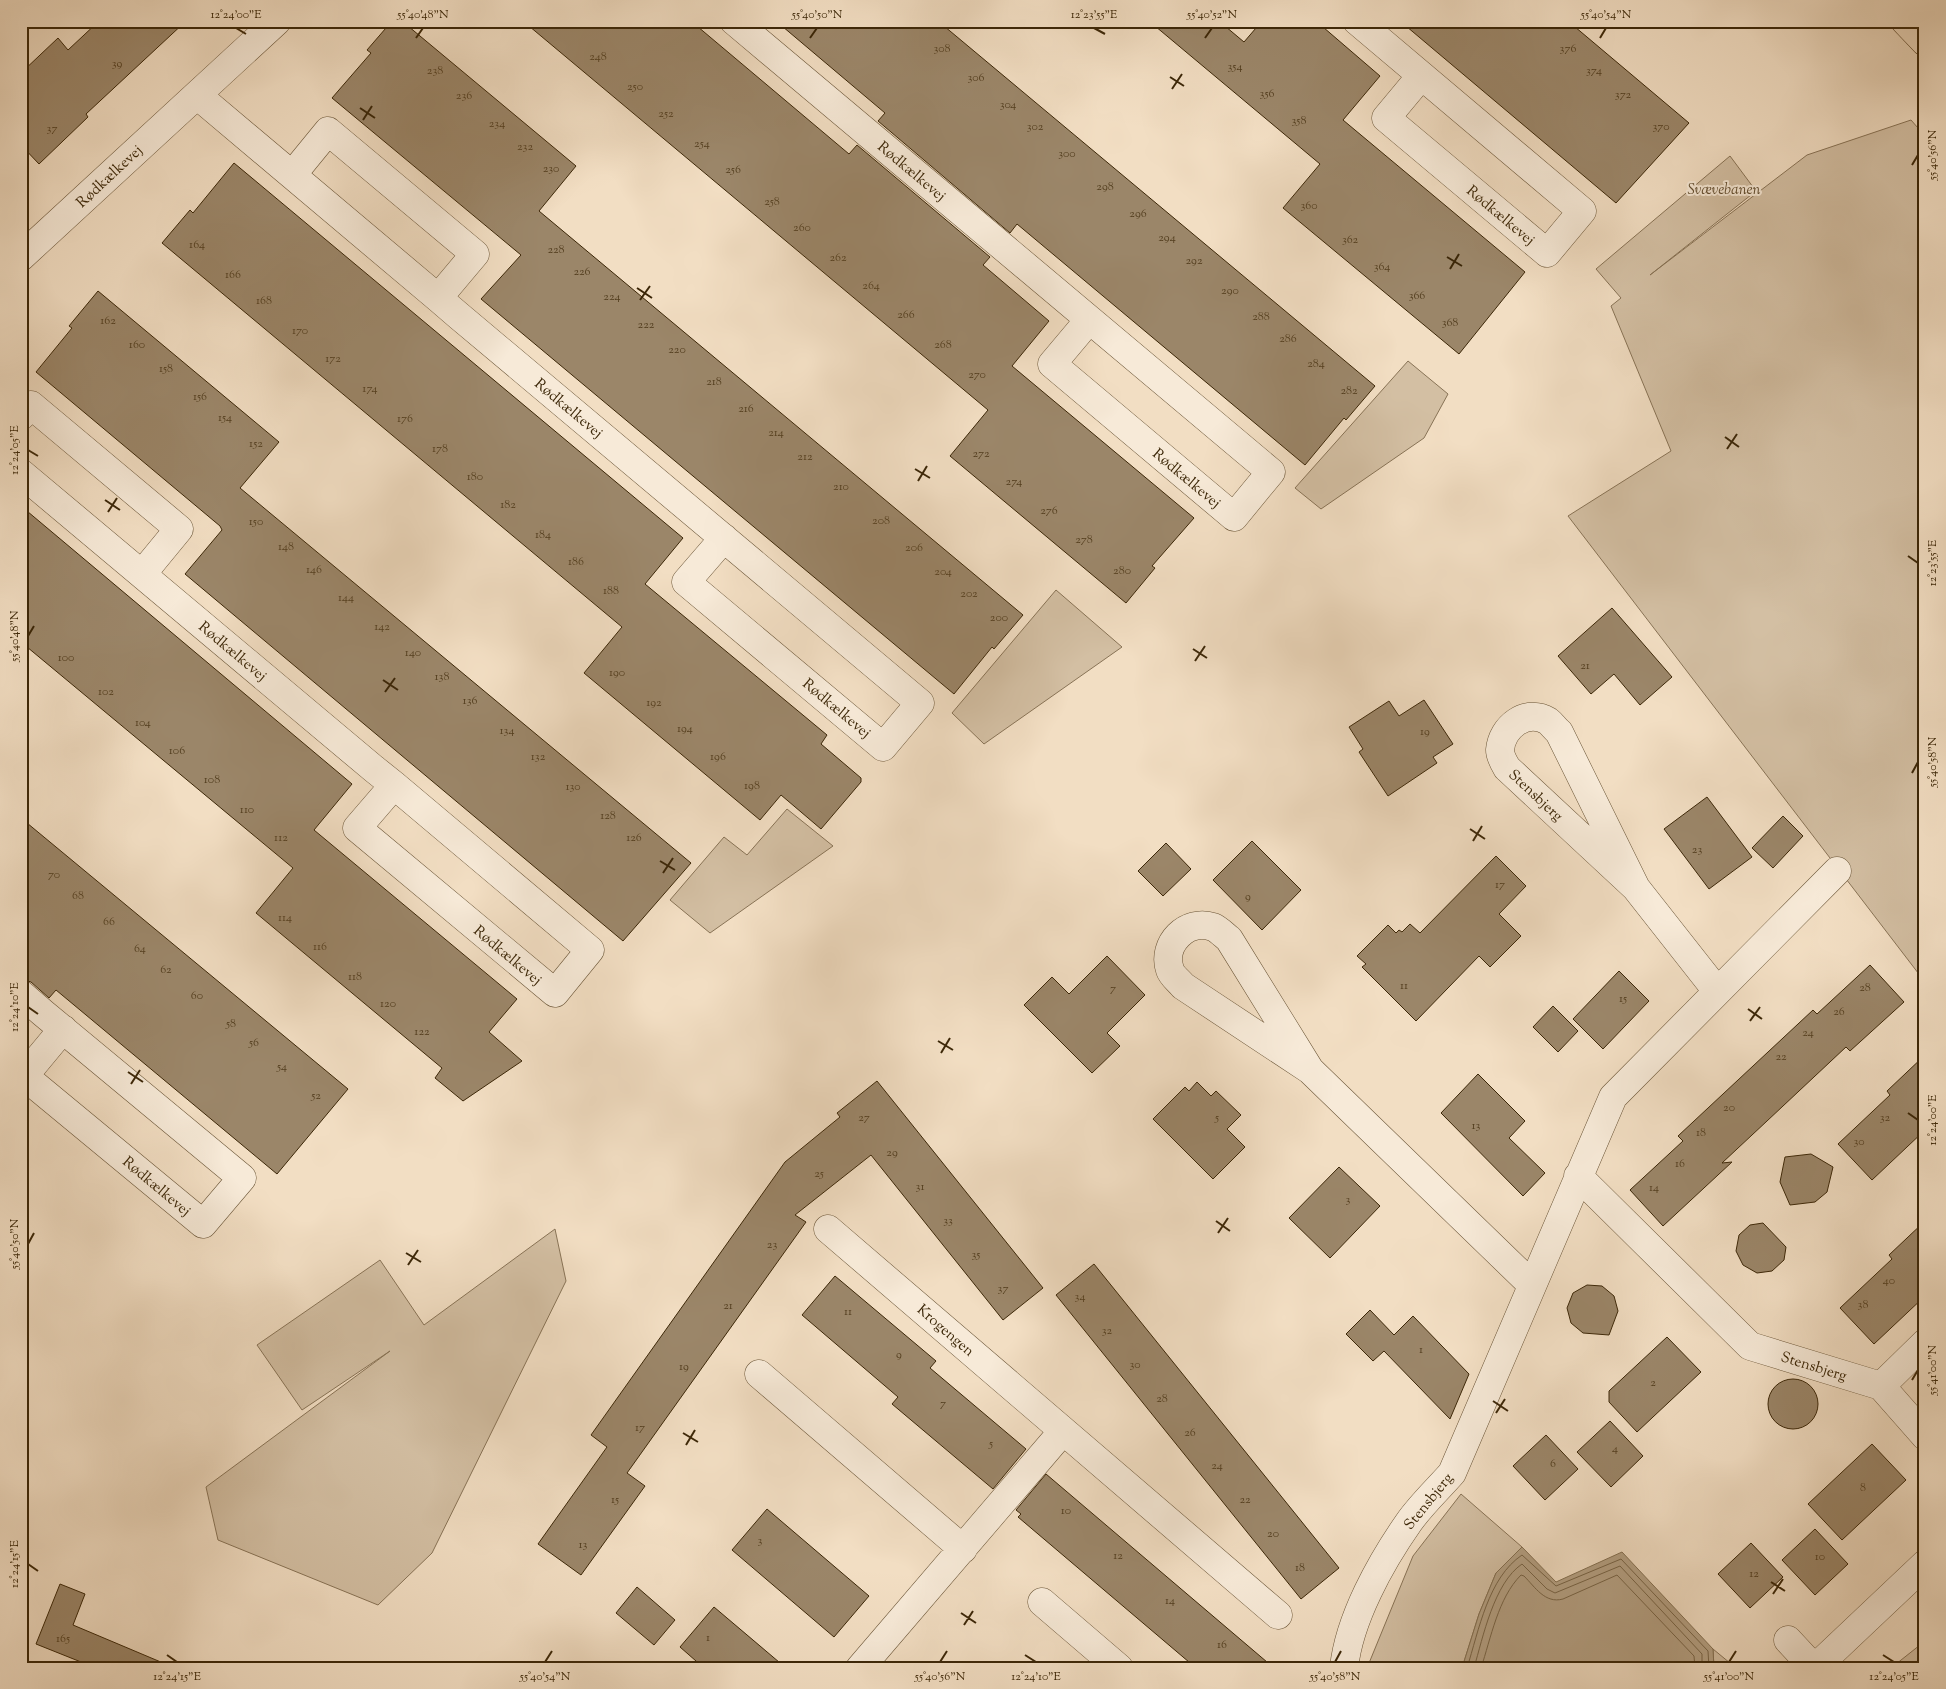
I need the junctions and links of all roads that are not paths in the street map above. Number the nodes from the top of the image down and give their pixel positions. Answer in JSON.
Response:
{"nodes":[{"id":1,"x":277,"y":21,"type":"edge"},
{"id":2,"x":734,"y":21,"type":"edge"},
{"id":3,"x":1357,"y":21,"type":"edge"},
{"id":4,"x":1905,"y":21,"type":"edge"},
{"id":5,"x":1925,"y":42,"type":"edge"},
{"id":6,"x":1421,"y":76,"type":"junction"},
{"id":7,"x":197,"y":95,"type":"junction"},
{"id":8,"x":292,"y":175,"type":"junction"},
{"id":9,"x":21,"y":257,"type":"edge"},
{"id":10,"x":438,"y":298,"type":"junction"},
{"id":11,"x":1090,"y":320,"type":"junction"},
{"id":12,"x":21,"y":416,"type":"edge"},
{"id":13,"x":21,"y":473,"type":"edge"},
{"id":14,"x":724,"y":538,"type":"junction"},
{"id":15,"x":142,"y":574,"type":"junction"},
{"id":16,"x":394,"y":785,"type":"junction"},
{"id":17,"x":1837,"y":871,"type":"dead end"},
{"id":18,"x":1636,"y":888,"type":"junction"},
{"id":19,"x":1716,"y":992,"type":"junction"},
{"id":20,"x":21,"y":994,"type":"edge"},
{"id":21,"x":63,"y":1029,"type":"junction"},
{"id":22,"x":1310,"y":1070,"type":"junction"},
{"id":23,"x":1578,"y":1176,"type":"junction"},
{"id":24,"x":828,"y":1229,"type":"dead end"},
{"id":25,"x":1531,"y":1284,"type":"junction"},
{"id":26,"x":1925,"y":1343,"type":"edge"},
{"id":27,"x":759,"y":1374,"type":"dead end"},
{"id":28,"x":1881,"y":1386,"type":"junction"},
{"id":29,"x":1063,"y":1431,"type":"junction"},
{"id":30,"x":1925,"y":1436,"type":"edge"},
{"id":31,"x":963,"y":1548,"type":"junction"},
{"id":32,"x":1925,"y":1564,"type":"edge"},
{"id":33,"x":1042,"y":1602,"type":"dead end"},
{"id":34,"x":1278,"y":1615,"type":"dead end"},
{"id":35,"x":1788,"y":1640,"type":"dead end"},
{"id":36,"x":1344,"y":1663,"type":"edge"},
{"id":37,"x":860,"y":1668,"type":"edge"},
{"id":38,"x":1119,"y":1668,"type":"edge"},
{"id":39,"x":1815,"y":1668,"type":"edge"}],
"edges":[{"from":1,"to":7,"type":"street","name":"Rødkælkevej"},
{"from":2,"to":11,"type":"street","name":"Rødkælkevej"},
{"from":3,"to":6,"type":"street","name":"Rødkælkevej"},
{"from":4,"to":5,"type":"main road"},
{"from":6,"to":6,"type":"street","name":"Rødkælkevej"},
{"from":7,"to":8,"type":"street","name":"Rødkælkevej"},
{"from":7,"to":9,"type":"street","name":"Rødkælkevej"},
{"from":8,"to":10,"type":"street","name":"Rødkælkevej"},
{"from":8,"to":10,"type":"street"},
{"from":10,"to":14,"type":"street","name":"Rødkælkevej"},
{"from":11,"to":11,"type":"street","name":"Rødkælkevej"},
{"from":12,"to":15,"type":"street"},
{"from":13,"to":15,"type":"street","name":"Rødkælkevej"},
{"from":14,"to":14,"type":"street","name":"Rødkælkevej"},
{"from":15,"to":16,"type":"street","name":"Rødkælkevej"},
{"from":16,"to":16,"type":"street","name":"Rødkælkevej"},
{"from":17,"to":19,"type":"street","name":"Stensbjerg"},
{"from":18,"to":18,"type":"street","name":"Stensbjerg"},
{"from":18,"to":19,"type":"street","name":"Stensbjerg"},
{"from":19,"to":23,"type":"street","name":"Stensbjerg"},
{"from":20,"to":21,"type":"street","name":"Rødkælkevej"},
{"from":21,"to":21,"type":"street","name":"Rødkælkevej"},
{"from":22,"to":22,"type":"street"},
{"from":22,"to":25,"type":"street"},
{"from":23,"to":25,"type":"street","name":"Stensbjerg"},
{"from":23,"to":28,"type":"street","name":"Stensbjerg"},
{"from":24,"to":29,"type":"street","name":"Krogengen"},
{"from":25,"to":36,"type":"street","name":"Stensbjerg"},
{"from":26,"to":28,"type":"street"},
{"from":27,"to":31,"type":"street"},
{"from":28,"to":30,"type":"street"},
{"from":29,"to":31,"type":"street"},
{"from":29,"to":34,"type":"street","name":"Krogengen"},
{"from":31,"to":37,"type":"street"},
{"from":32,"to":39,"type":"street"},
{"from":33,"to":38,"type":"street"},
{"from":35,"to":39,"type":"street"}]}
